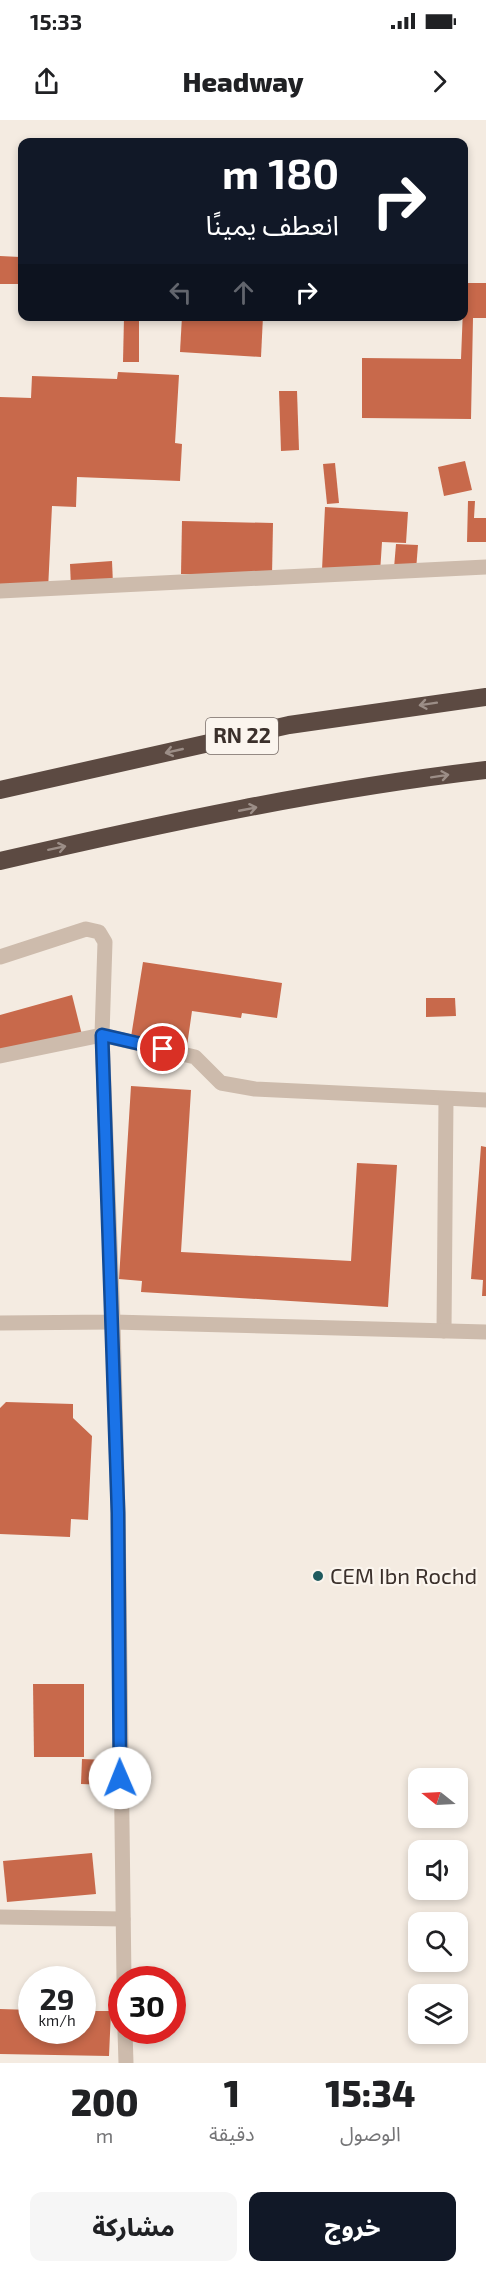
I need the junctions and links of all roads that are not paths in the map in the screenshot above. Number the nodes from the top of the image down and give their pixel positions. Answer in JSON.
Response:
{"nodes":[{"id":1,"x":486,"y":567,"type":"edge"},
{"id":2,"x":0,"y":591,"type":"edge"},
{"id":3,"x":486,"y":697,"type":"edge"},
{"id":4,"x":486,"y":770,"type":"edge"},
{"id":5,"x":0,"y":790,"type":"edge"},
{"id":6,"x":0,"y":861,"type":"edge"},
{"id":7,"x":0,"y":957,"type":"edge"},
{"id":8,"x":102,"y":1035,"type":"junction"},
{"id":9,"x":0,"y":1056,"type":"edge"},
{"id":10,"x":446,"y":1099,"type":"junction"},
{"id":11,"x":486,"y":1100,"type":"edge"},
{"id":12,"x":113,"y":1322,"type":"junction"},
{"id":13,"x":0,"y":1323,"type":"edge"},
{"id":14,"x":444,"y":1331,"type":"junction"},
{"id":15,"x":486,"y":1332,"type":"edge"},
{"id":16,"x":0,"y":1917,"type":"edge"},
{"id":17,"x":123,"y":1919,"type":"junction"},
{"id":18,"x":124,"y":1966,"type":"edge"},
{"id":19,"x":125,"y":2044,"type":"edge"},
{"id":20,"x":126,"y":2063,"type":"edge"}],
"edges":[{"from":1,"to":2,"type":"street"},
{"from":3,"to":5,"type":"highway","number":"RN 22","one_way":true},
{"from":6,"to":4,"type":"highway","one_way":true},
{"from":7,"to":8,"type":"street"},
{"from":8,"to":9,"type":"street"},
{"from":8,"to":10,"type":"street"},
{"from":8,"to":12,"type":"street"},
{"from":10,"to":11,"type":"street"},
{"from":10,"to":14,"type":"street"},
{"from":12,"to":13,"type":"street"},
{"from":12,"to":14,"type":"street"},
{"from":12,"to":17,"type":"street"},
{"from":14,"to":15,"type":"street"},
{"from":16,"to":17,"type":"street"},
{"from":17,"to":18,"type":"street"},
{"from":19,"to":20,"type":"street"}]}
